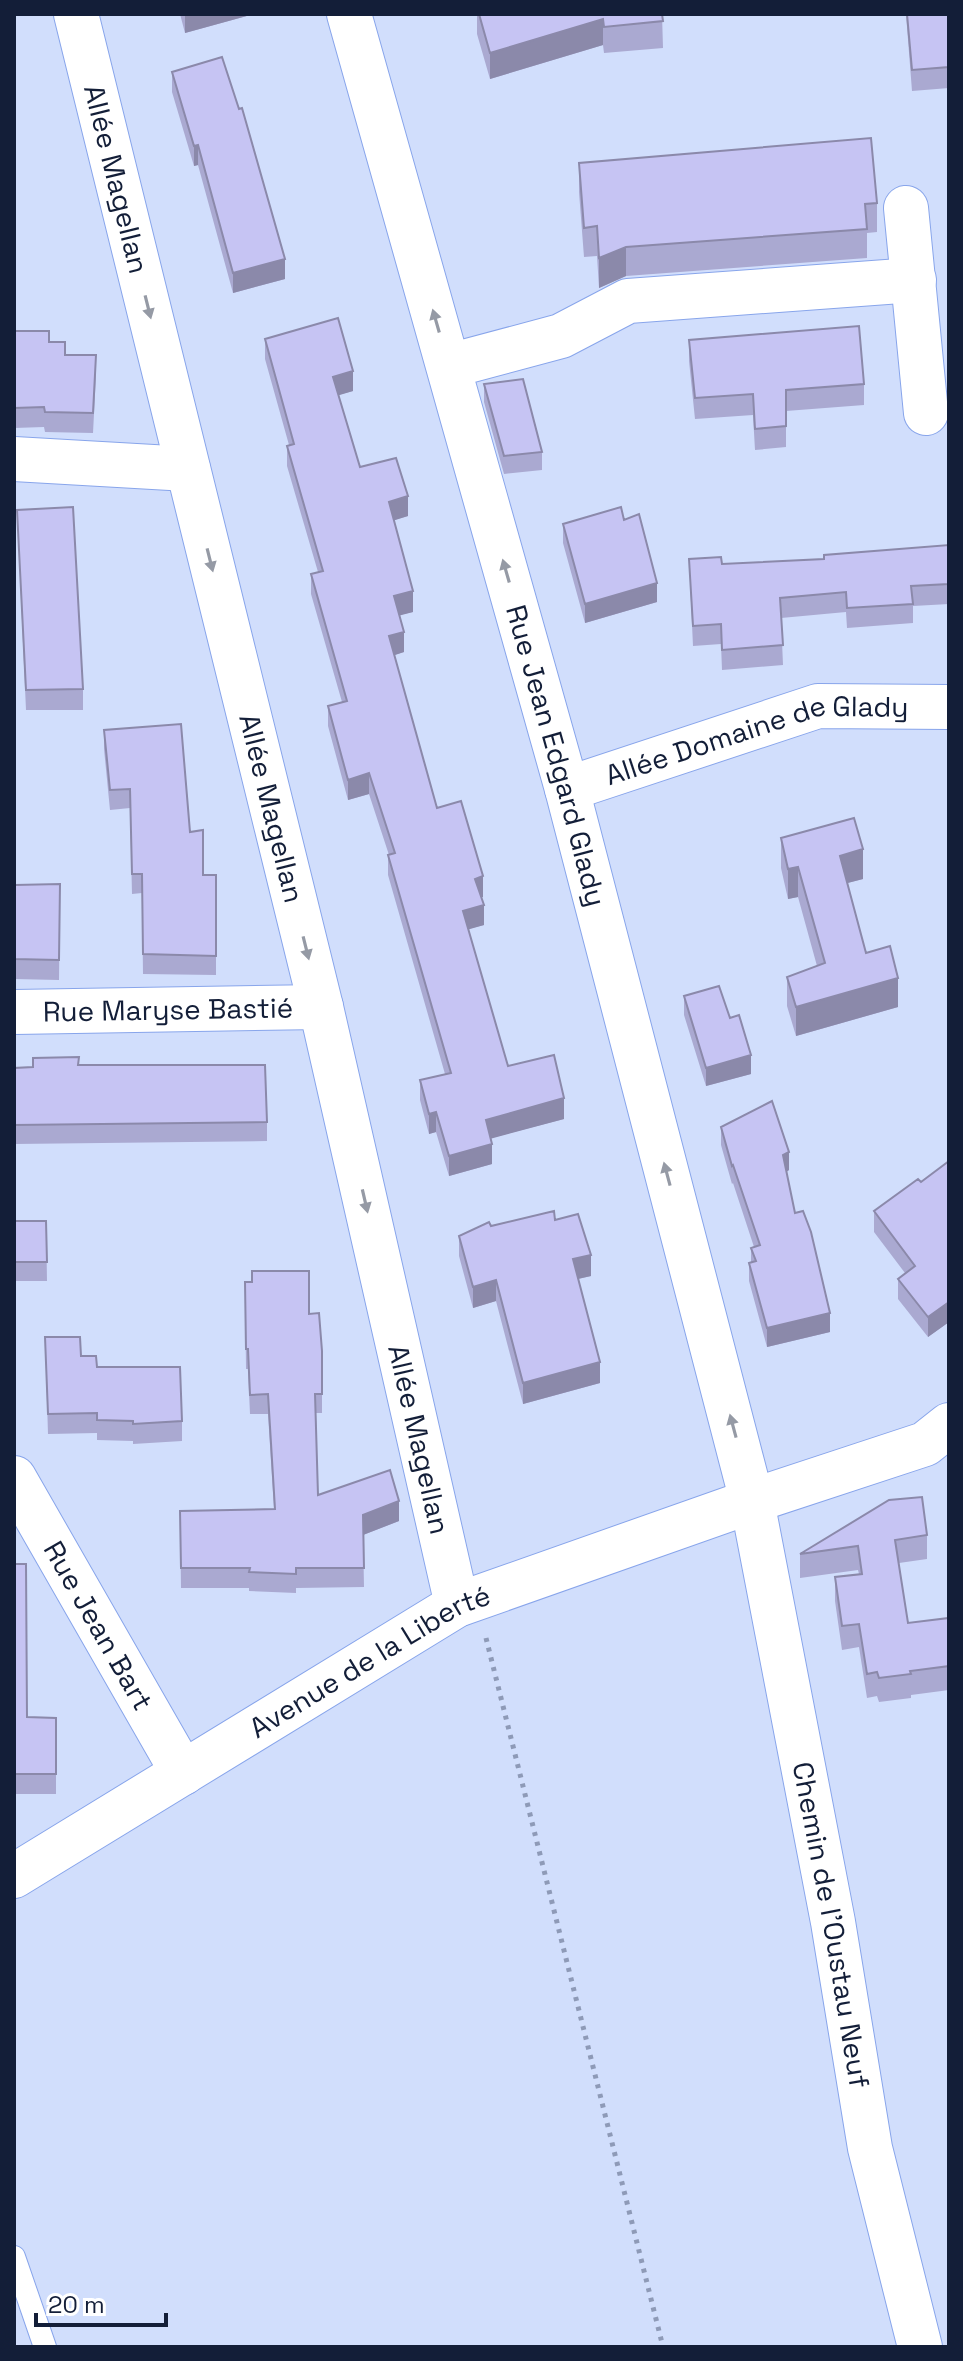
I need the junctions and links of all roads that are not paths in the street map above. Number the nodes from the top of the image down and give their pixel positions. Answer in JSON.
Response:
{"nodes":[{"id":1,"x":76,"y":14,"type":"edge"},
{"id":2,"x":349,"y":14,"type":"edge"},
{"id":3,"x":906,"y":208,"type":"dead end"},
{"id":4,"x":914,"y":280,"type":"junction"},
{"id":5,"x":449,"y":366,"type":"junction"},
{"id":6,"x":926,"y":413,"type":"dead end"},
{"id":7,"x":14,"y":459,"type":"edge"},
{"id":8,"x":188,"y":469,"type":"junction"},
{"id":9,"x":949,"y":707,"type":"edge"},
{"id":10,"x":567,"y":789,"type":"junction"},
{"id":11,"x":321,"y":1007,"type":"junction"},
{"id":12,"x":14,"y":1012,"type":"edge"},
{"id":13,"x":949,"y":1425,"type":"edge"},
{"id":14,"x":14,"y":1478,"type":"edge"},
{"id":15,"x":752,"y":1501,"type":"junction"},
{"id":16,"x":467,"y":1602,"type":"junction"},
{"id":17,"x":183,"y":1773,"type":"junction"},
{"id":18,"x":14,"y":1876,"type":"edge"},
{"id":19,"x":14,"y":2257,"type":"edge"},
{"id":20,"x":45,"y":2347,"type":"edge"},
{"id":21,"x":920,"y":2347,"type":"edge"}],
"edges":[{"from":1,"to":8,"type":"street","name":"Allée Magellan","one_way":true},
{"from":5,"to":2,"type":"street","name":"Rue Jean Edgard Glady","one_way":true},
{"from":3,"to":4,"type":"street"},
{"from":4,"to":5,"type":"street"},
{"from":4,"to":6,"type":"street"},
{"from":10,"to":5,"type":"street","name":"Rue Jean Edgard Glady","one_way":true},
{"from":7,"to":8,"type":"street"},
{"from":8,"to":11,"type":"street","name":"Allée Magellan","one_way":true},
{"from":9,"to":10,"type":"street","name":"Allée Domaine de Glady"},
{"from":15,"to":10,"type":"street","name":"Rue Jean Edgard Glady","one_way":true},
{"from":11,"to":12,"type":"street","name":"Rue Maryse Bastié"},
{"from":11,"to":16,"type":"street","name":"Allée Magellan","one_way":true},
{"from":13,"to":15,"type":"street","name":"Avenue de la Liberté"},
{"from":14,"to":17,"type":"street","name":"Rue Jean Bart"},
{"from":15,"to":16,"type":"street","name":"Avenue de la Liberté"},
{"from":15,"to":21,"type":"street","name":"Chemin de l'Oustau Neuf"},
{"from":16,"to":17,"type":"street","name":"Avenue de la Liberté"},
{"from":17,"to":18,"type":"street","name":"Avenue de la Liberté"},
{"from":19,"to":20,"type":"lane"}]}
